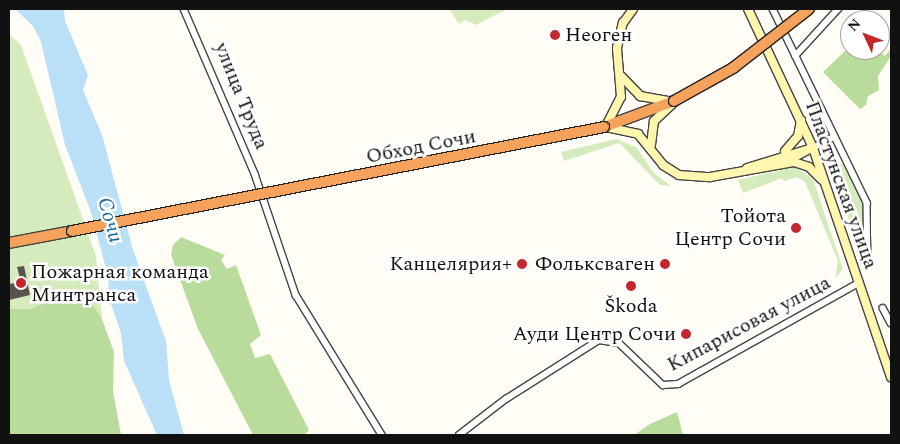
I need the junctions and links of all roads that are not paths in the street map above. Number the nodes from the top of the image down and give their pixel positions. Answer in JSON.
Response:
{"nodes":[{"id":1,"x":184,"y":9,"type":"edge"},
{"id":2,"x":633,"y":9,"type":"edge"},
{"id":3,"x":748,"y":9,"type":"edge"},
{"id":4,"x":773,"y":9,"type":"edge"},
{"id":5,"x":809,"y":9,"type":"edge"},
{"id":6,"x":838,"y":9,"type":"edge"},
{"id":7,"x":795,"y":56,"type":"junction"},
{"id":8,"x":620,"y":75,"type":"junction"},
{"id":9,"x":674,"y":101,"type":"junction"},
{"id":10,"x":801,"y":119,"type":"junction"},
{"id":11,"x":604,"y":127,"type":"junction"},
{"id":12,"x":834,"y":137,"type":"junction"},
{"id":13,"x":812,"y":148,"type":"junction"},
{"id":14,"x":652,"y":149,"type":"junction"},
{"id":15,"x":783,"y":158,"type":"junction"},
{"id":16,"x":824,"y":182,"type":"junction"},
{"id":17,"x":9,"y":243,"type":"edge"},
{"id":18,"x":868,"y":264,"type":"dead end"},
{"id":19,"x":859,"y":282,"type":"junction"},
{"id":20,"x":883,"y":308,"type":"dead end"},
{"id":21,"x":891,"y":323,"type":"edge"},
{"id":22,"x":891,"y":377,"type":"edge"},
{"id":23,"x":382,"y":435,"type":"edge"},
{"id":24,"x":460,"y":435,"type":"edge"}],
"edges":[{"from":1,"to":23,"type":"street","name":"улица Труда"},
{"from":2,"to":8,"type":"main road"},
{"from":3,"to":10,"type":"main road","name":"Пластунская улица"},
{"from":4,"to":7,"type":"street"},
{"from":5,"to":9,"type":"highway","name":"Обход Сочи","bridge":true},
{"from":6,"to":7,"type":"street"},
{"from":7,"to":12,"type":"street"},
{"from":8,"to":9,"type":"main road"},
{"from":8,"to":11,"type":"main road"},
{"from":9,"to":11,"type":"highway","name":"Обход Сочи"},
{"from":9,"to":14,"type":"main road"},
{"from":10,"to":13,"type":"main road","name":"Пластунская улица"},
{"from":10,"to":15,"type":"main road"},
{"from":11,"to":14,"type":"main road"},
{"from":11,"to":17,"type":"highway","name":"Обход Сочи","bridge":true},
{"from":12,"to":13,"type":"street"},
{"from":12,"to":18,"type":"street"},
{"from":13,"to":15,"type":"main road"},
{"from":13,"to":16,"type":"main road","name":"Пластунская улица"},
{"from":14,"to":15,"type":"main road"},
{"from":15,"to":16,"type":"main road"},
{"from":16,"to":19,"type":"main road","name":"Пластунская улица"},
{"from":19,"to":22,"type":"main road","name":"Пластунская улица"},
{"from":19,"to":24,"type":"street","name":"Кипарисовая улица"},
{"from":20,"to":21,"type":"street"}]}
